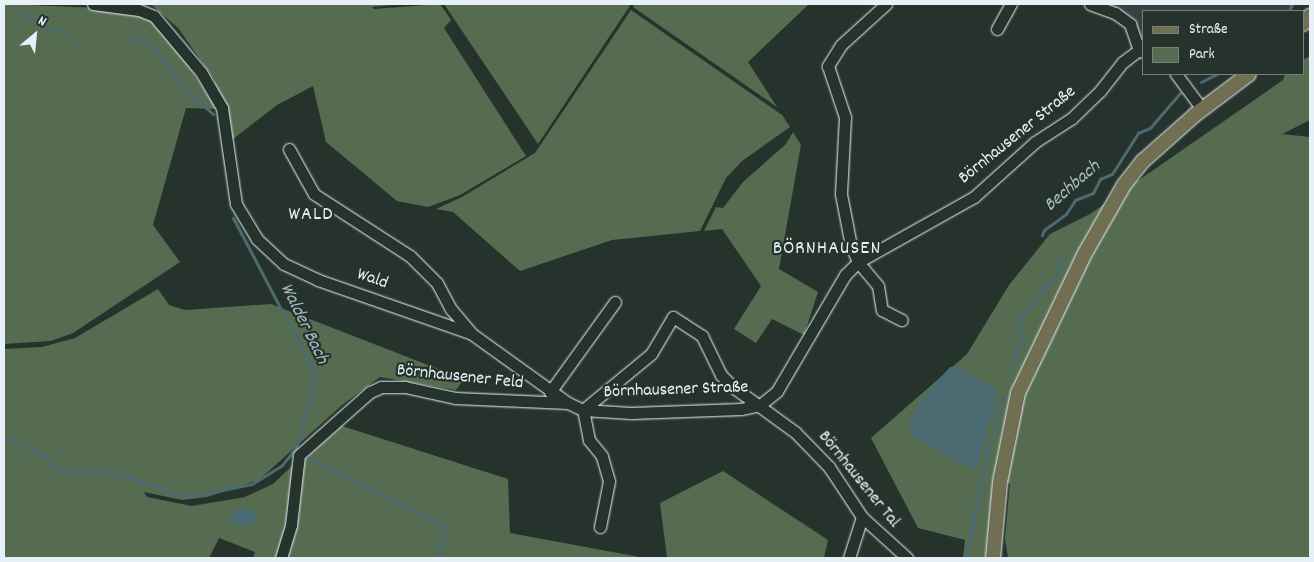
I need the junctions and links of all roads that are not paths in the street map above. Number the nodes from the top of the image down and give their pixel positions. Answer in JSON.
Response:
{"nodes":[{"id":1,"x":93,"y":4,"type":"edge"},
{"id":2,"x":886,"y":4,"type":"edge"},
{"id":3,"x":1011,"y":4,"type":"edge"},
{"id":4,"x":1090,"y":4,"type":"edge"},
{"id":5,"x":997,"y":30,"type":"dead end"},
{"id":6,"x":1141,"y":51,"type":"edge"},
{"id":7,"x":1177,"y":75,"type":"edge"},
{"id":8,"x":1248,"y":75,"type":"edge"},
{"id":9,"x":1199,"y":111,"type":"junction"},
{"id":10,"x":289,"y":149,"type":"dead end"},
{"id":11,"x":858,"y":262,"type":"junction"},
{"id":12,"x":615,"y":302,"type":"dead end"},
{"id":13,"x":902,"y":320,"type":"dead end"},
{"id":14,"x":472,"y":334,"type":"junction"},
{"id":15,"x":550,"y":392,"type":"junction"},
{"id":16,"x":568,"y":402,"type":"junction"},
{"id":17,"x":760,"y":405,"type":"junction"},
{"id":18,"x":583,"y":410,"type":"junction"},
{"id":19,"x":862,"y":517,"type":"junction"},
{"id":20,"x":600,"y":527,"type":"dead end"},
{"id":21,"x":281,"y":558,"type":"edge"},
{"id":22,"x":849,"y":558,"type":"edge"},
{"id":23,"x":907,"y":558,"type":"edge"},
{"id":24,"x":993,"y":558,"type":"edge"}],
"edges":[{"from":1,"to":14,"type":"street","name":"Wald"},
{"from":2,"to":11,"type":"street"},
{"from":3,"to":5,"type":"street"},
{"from":4,"to":6,"type":"street"},
{"from":6,"to":11,"type":"street","name":"Börnhausener Straße"},
{"from":7,"to":9,"type":"street"},
{"from":8,"to":9,"type":"main road"},
{"from":9,"to":24,"type":"main road"},
{"from":10,"to":14,"type":"street","name":"Wald"},
{"from":11,"to":13,"type":"street"},
{"from":11,"to":17,"type":"street","name":"Börnhausener Straße"},
{"from":12,"to":15,"type":"street"},
{"from":14,"to":15,"type":"street","name":"Börnhausener Straße"},
{"from":15,"to":16,"type":"street","name":"Börnhausener Straße"},
{"from":16,"to":18,"type":"street","name":"Börnhausener Straße"},
{"from":16,"to":21,"type":"street","name":"Börnhausener Feld"},
{"from":17,"to":18,"type":"street","name":"Börnhausener Straße"},
{"from":17,"to":18,"type":"street","name":"Börnhausener Tal"},
{"from":17,"to":19,"type":"street","name":"Börnhausener Tal"},
{"from":18,"to":20,"type":"street"},
{"from":19,"to":22,"type":"street"},
{"from":19,"to":23,"type":"street","name":"Börnhausener Tal"}]}
